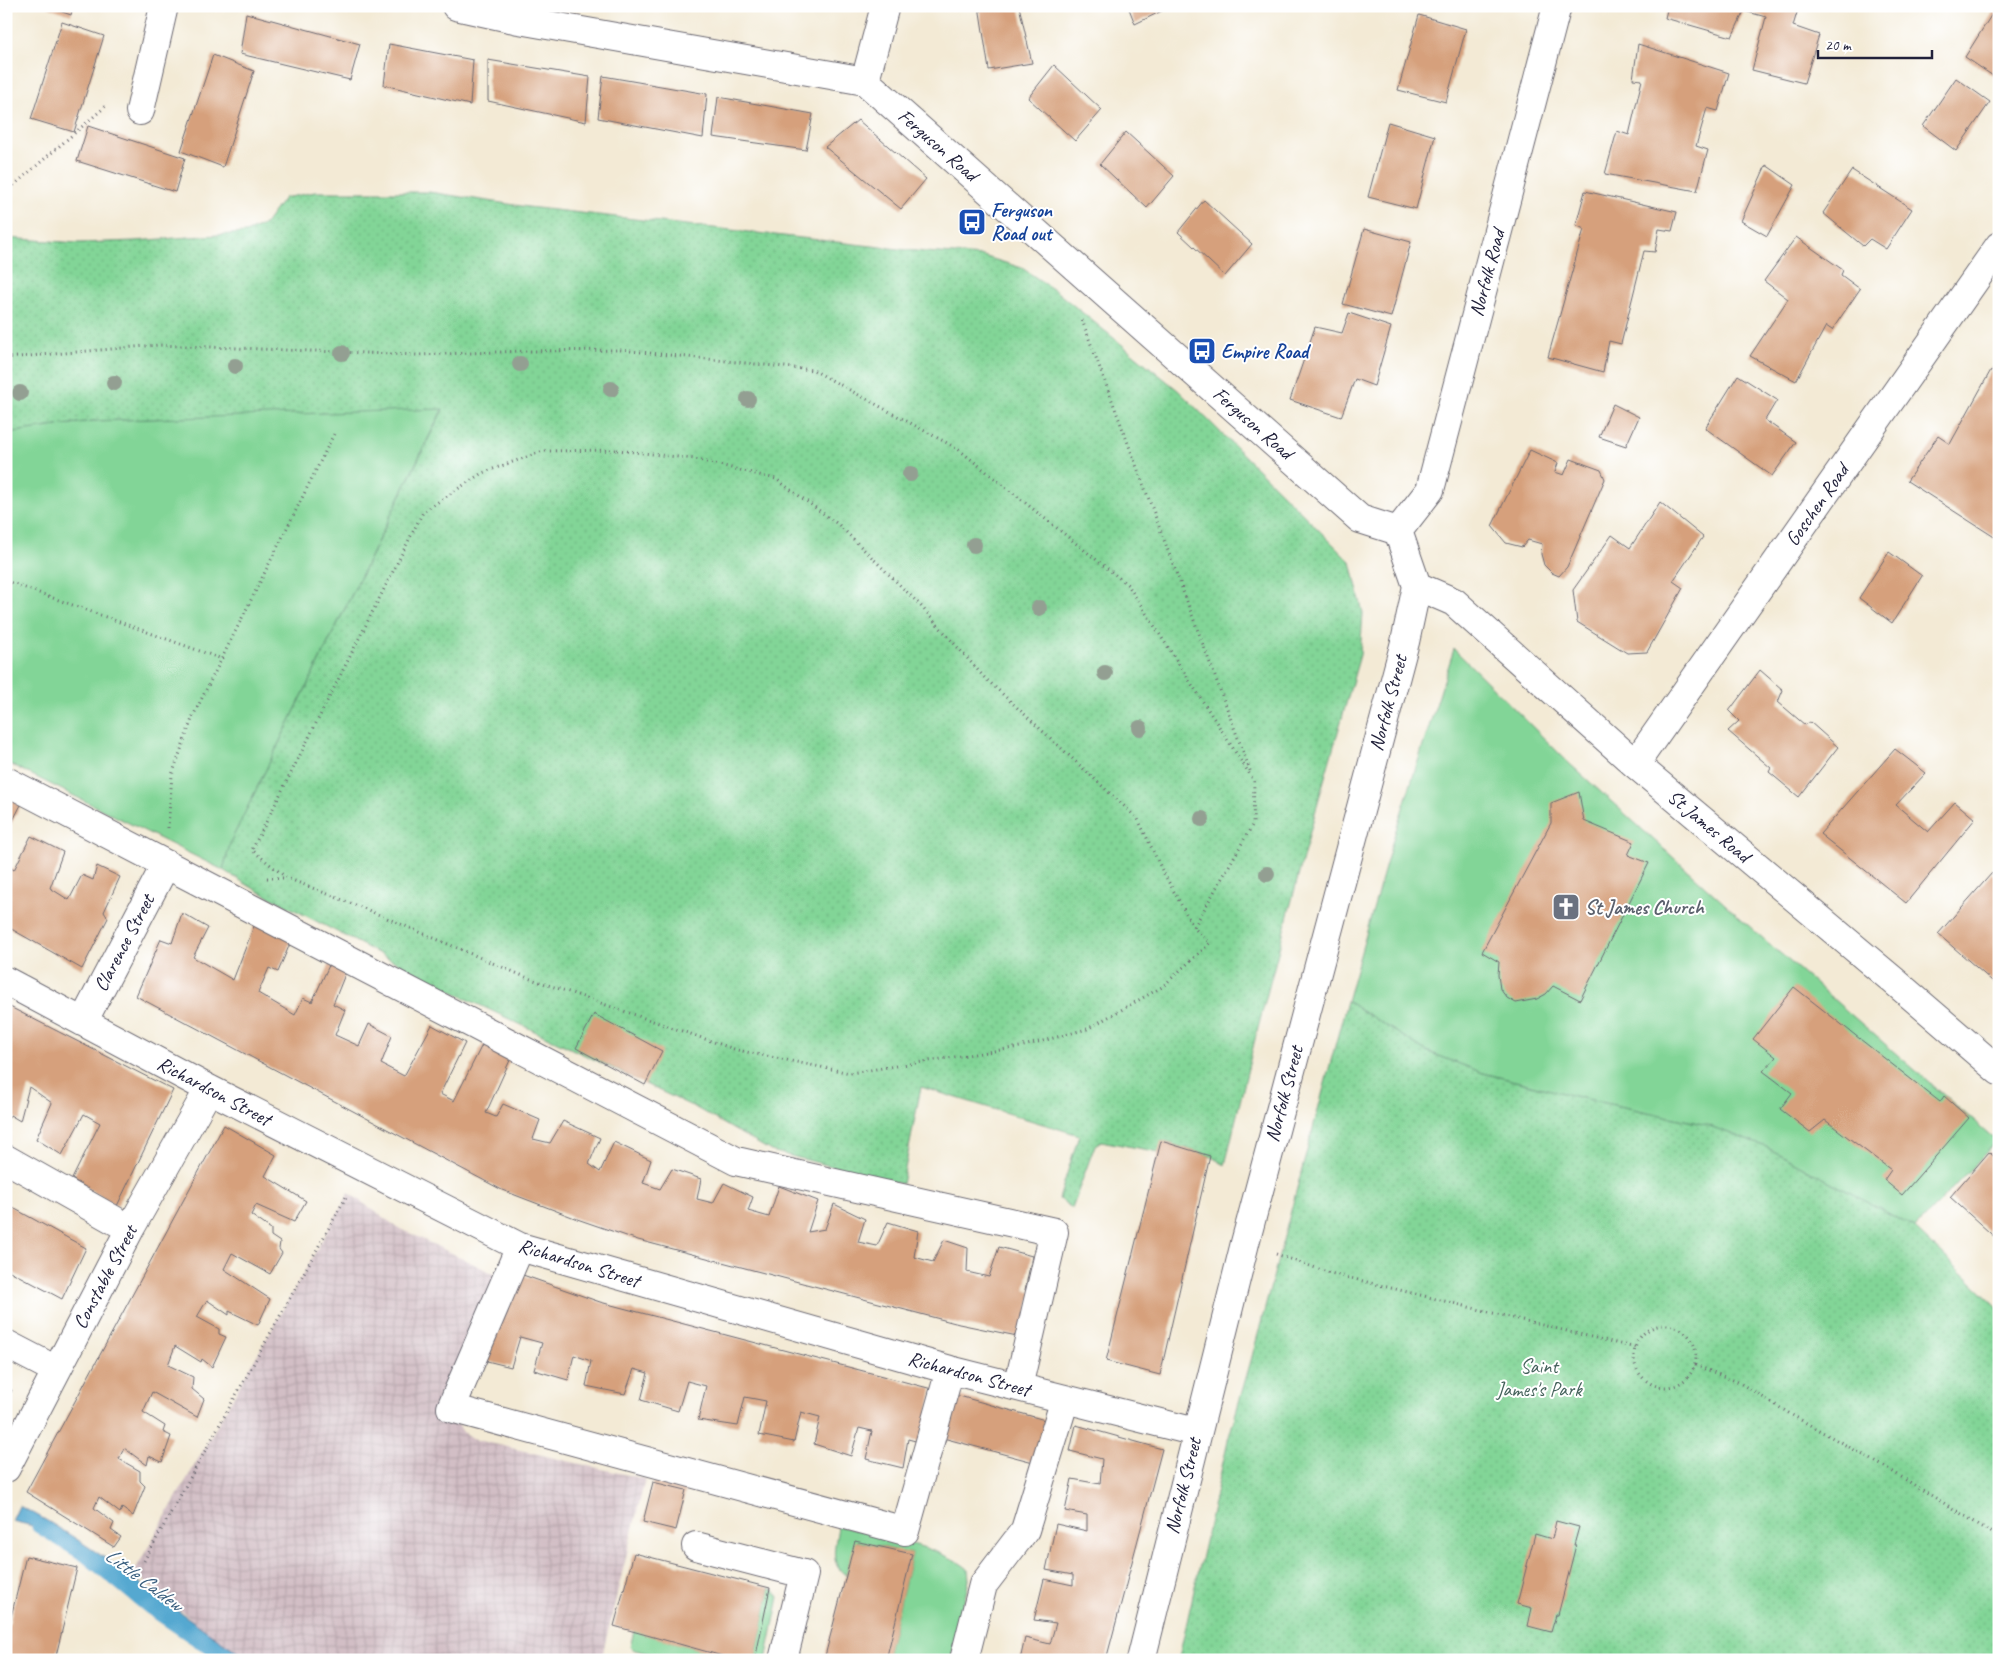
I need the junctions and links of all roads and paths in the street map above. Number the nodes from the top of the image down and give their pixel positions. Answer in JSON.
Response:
{"nodes":[{"id":1,"x":164,"y":6,"type":"edge"},
{"id":2,"x":456,"y":6,"type":"edge"},
{"id":3,"x":885,"y":6,"type":"edge"},
{"id":4,"x":1557,"y":6,"type":"edge"},
{"id":5,"x":521,"y":13,"type":"edge"},
{"id":6,"x":865,"y":81,"type":"junction"},
{"id":7,"x":107,"y":106,"type":"dead end"},
{"id":8,"x":140,"y":111,"type":"dead end"},
{"id":9,"x":6,"y":192,"type":"edge"},
{"id":10,"x":1999,"y":246,"type":"edge"},
{"id":11,"x":1080,"y":314,"type":"dead end"},
{"id":12,"x":6,"y":358,"type":"edge"},
{"id":13,"x":335,"y":432,"type":"dead end"},
{"id":14,"x":1398,"y":531,"type":"junction"},
{"id":15,"x":6,"y":581,"type":"edge"},
{"id":16,"x":1417,"y":586,"type":"junction"},
{"id":17,"x":222,"y":658,"type":"junction"},
{"id":18,"x":1635,"y":764,"type":"junction"},
{"id":19,"x":1254,"y":780,"type":"junction"},
{"id":20,"x":6,"y":781,"type":"edge"},
{"id":21,"x":166,"y":864,"type":"junction"},
{"id":22,"x":1194,"y":928,"type":"junction"},
{"id":23,"x":6,"y":982,"type":"edge"},
{"id":24,"x":83,"y":1022,"type":"junction"},
{"id":25,"x":1999,"y":1072,"type":"edge"},
{"id":26,"x":209,"y":1089,"type":"junction"},
{"id":27,"x":6,"y":1158,"type":"edge"},
{"id":28,"x":360,"y":1167,"type":"junction"},
{"id":29,"x":130,"y":1229,"type":"junction"},
{"id":30,"x":1244,"y":1243,"type":"junction"},
{"id":31,"x":520,"y":1247,"type":"junction"},
{"id":32,"x":6,"y":1344,"type":"edge"},
{"id":33,"x":1636,"y":1348,"type":"junction"},
{"id":34,"x":1695,"y":1365,"type":"junction"},
{"id":35,"x":56,"y":1370,"type":"junction"},
{"id":36,"x":950,"y":1370,"type":"junction"},
{"id":37,"x":1018,"y":1386,"type":"junction"},
{"id":38,"x":1066,"y":1399,"type":"junction"},
{"id":39,"x":1196,"y":1432,"type":"junction"},
{"id":40,"x":6,"y":1468,"type":"edge"},
{"id":41,"x":1999,"y":1537,"type":"edge"},
{"id":42,"x":696,"y":1546,"type":"dead end"},
{"id":43,"x":144,"y":1561,"type":"dead end"},
{"id":44,"x":783,"y":1660,"type":"edge"},
{"id":45,"x":964,"y":1660,"type":"edge"},
{"id":46,"x":1141,"y":1660,"type":"edge"}],
"edges":[{"from":1,"to":8,"type":"street"},
{"from":2,"to":5,"type":"street"},
{"from":3,"to":6,"type":"street"},
{"from":4,"to":14,"type":"street","name":"Norfolk Road"},
{"from":5,"to":6,"type":"street"},
{"from":6,"to":14,"type":"street","name":"Ferguson Road"},
{"from":7,"to":9,"type":"path"},
{"from":10,"to":18,"type":"street","name":"Goschen Road"},
{"from":11,"to":19,"type":"path"},
{"from":12,"to":19,"type":"path"},
{"from":13,"to":17,"type":"path"},
{"from":14,"to":16,"type":"street"},
{"from":15,"to":17,"type":"path"},
{"from":16,"to":18,"type":"street","name":"St James Road"},
{"from":16,"to":30,"type":"street","name":"Norfolk Street"},
{"from":17,"to":21,"type":"path"},
{"from":18,"to":25,"type":"street","name":"St James Road"},
{"from":19,"to":22,"type":"path"},
{"from":20,"to":21,"type":"street"},
{"from":21,"to":24,"type":"street","name":"Clarence Street"},
{"from":21,"to":37,"type":"street"},
{"from":22,"to":22,"type":"path"},
{"from":23,"to":24,"type":"street","name":"Richardson Street"},
{"from":24,"to":26,"type":"street","name":"Richardson Street"},
{"from":26,"to":28,"type":"street","name":"Richardson Street"},
{"from":26,"to":29,"type":"street","name":"Constable Street"},
{"from":27,"to":29,"type":"street"},
{"from":28,"to":31,"type":"street","name":"Richardson Street"},
{"from":28,"to":43,"type":"path"},
{"from":29,"to":35,"type":"street","name":"Constable Street"},
{"from":30,"to":33,"type":"path"},
{"from":30,"to":39,"type":"street","name":"Norfolk Street"},
{"from":31,"to":36,"type":"street","name":"Richardson Street"},
{"from":31,"to":36,"type":"street"},
{"from":32,"to":35,"type":"street"},
{"from":33,"to":34,"type":"path"},
{"from":33,"to":34,"type":"path"},
{"from":34,"to":41,"type":"path"},
{"from":35,"to":40,"type":"street","name":"Constable Street"},
{"from":36,"to":37,"type":"street","name":"Richardson Street"},
{"from":37,"to":38,"type":"street","name":"Richardson Street"},
{"from":38,"to":39,"type":"street","name":"Richardson Street"},
{"from":38,"to":45,"type":"street"},
{"from":39,"to":46,"type":"street","name":"Norfolk Street"},
{"from":42,"to":44,"type":"street"}]}
